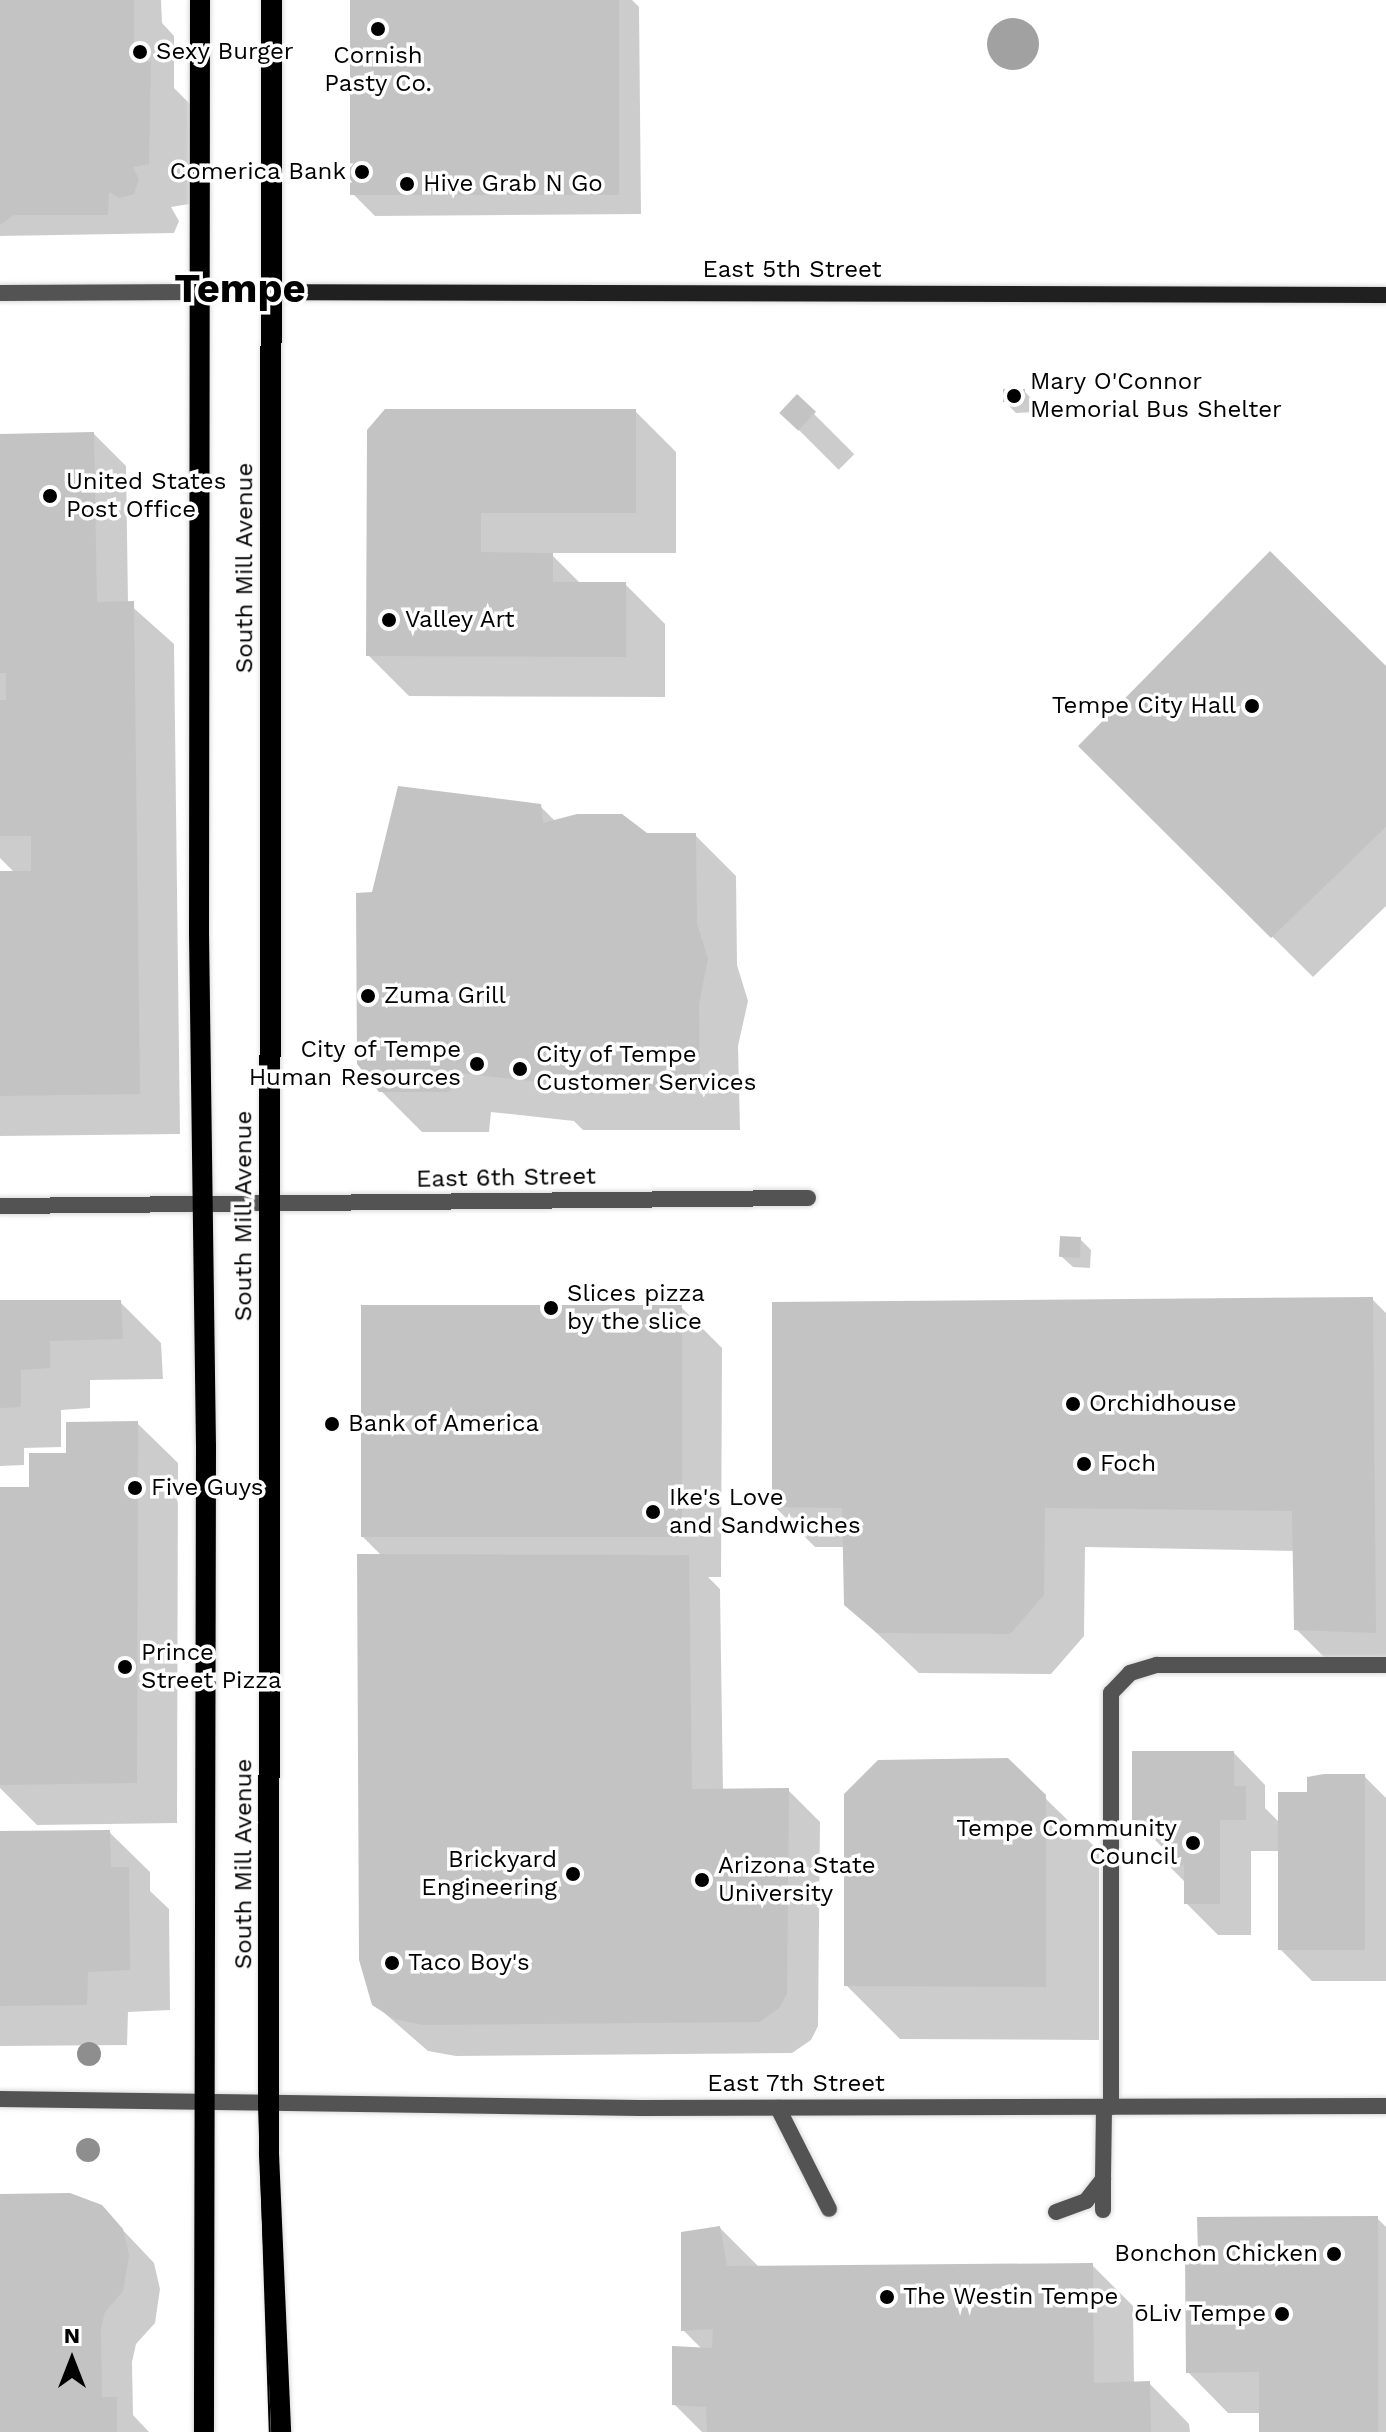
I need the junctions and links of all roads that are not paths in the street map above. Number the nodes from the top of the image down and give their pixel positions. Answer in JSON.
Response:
{"nodes":[{"id":1,"x":200,"y":0,"type":"edge"},
{"id":2,"x":272,"y":0,"type":"edge"},
{"id":3,"x":199,"y":292,"type":"junction"},
{"id":4,"x":274,"y":292,"type":"junction"},
{"id":5,"x":0,"y":293,"type":"edge"},
{"id":6,"x":1386,"y":295,"type":"edge"},
{"id":7,"x":808,"y":1198,"type":"dead end"},
{"id":8,"x":204,"y":1204,"type":"junction"},
{"id":9,"x":271,"y":1204,"type":"junction"},
{"id":10,"x":0,"y":1206,"type":"edge"},
{"id":11,"x":1386,"y":1665,"type":"edge"},
{"id":12,"x":0,"y":2099,"type":"edge"},
{"id":13,"x":206,"y":2105,"type":"junction"},
{"id":14,"x":271,"y":2106,"type":"junction"},
{"id":15,"x":1386,"y":2106,"type":"edge"},
{"id":16,"x":1107,"y":2107,"type":"junction"},
{"id":17,"x":778,"y":2108,"type":"junction"},
{"id":18,"x":1103,"y":2179,"type":"junction"},
{"id":19,"x":829,"y":2209,"type":"dead end"},
{"id":20,"x":1103,"y":2210,"type":"dead end"},
{"id":21,"x":1056,"y":2212,"type":"dead end"},
{"id":22,"x":204,"y":2432,"type":"edge"},
{"id":23,"x":281,"y":2432,"type":"edge"}],
"edges":[{"from":1,"to":3,"type":"main road","name":"South Mill Avenue"},
{"from":2,"to":4,"type":"main road","name":"South Mill Avenue"},
{"from":3,"to":4,"type":"street","name":"East 5th Street"},
{"from":3,"to":5,"type":"street"},
{"from":3,"to":8,"type":"main road","name":"South Mill Avenue"},
{"from":4,"to":6,"type":"street","name":"East 5th Street"},
{"from":4,"to":9,"type":"main road","name":"South Mill Avenue"},
{"from":7,"to":9,"type":"street","name":"East 6th Street"},
{"from":8,"to":9,"type":"street","name":"East 6th Street"},
{"from":8,"to":10,"type":"street","name":"East 6th Street"},
{"from":8,"to":13,"type":"main road","name":"South Mill Avenue"},
{"from":9,"to":14,"type":"main road","name":"South Mill Avenue"},
{"from":11,"to":16,"type":"street"},
{"from":12,"to":13,"type":"street","name":"East 7th Street"},
{"from":13,"to":14,"type":"street","name":"East 7th Street"},
{"from":13,"to":22,"type":"main road","name":"South Mill Avenue"},
{"from":14,"to":17,"type":"street","name":"East 7th Street"},
{"from":14,"to":23,"type":"main road","name":"South Mill Avenue"},
{"from":15,"to":16,"type":"street","name":"East 7th Street"},
{"from":16,"to":17,"type":"street","name":"East 7th Street"},
{"from":16,"to":18,"type":"street"},
{"from":17,"to":19,"type":"street"},
{"from":18,"to":20,"type":"street"},
{"from":18,"to":21,"type":"street"}]}
